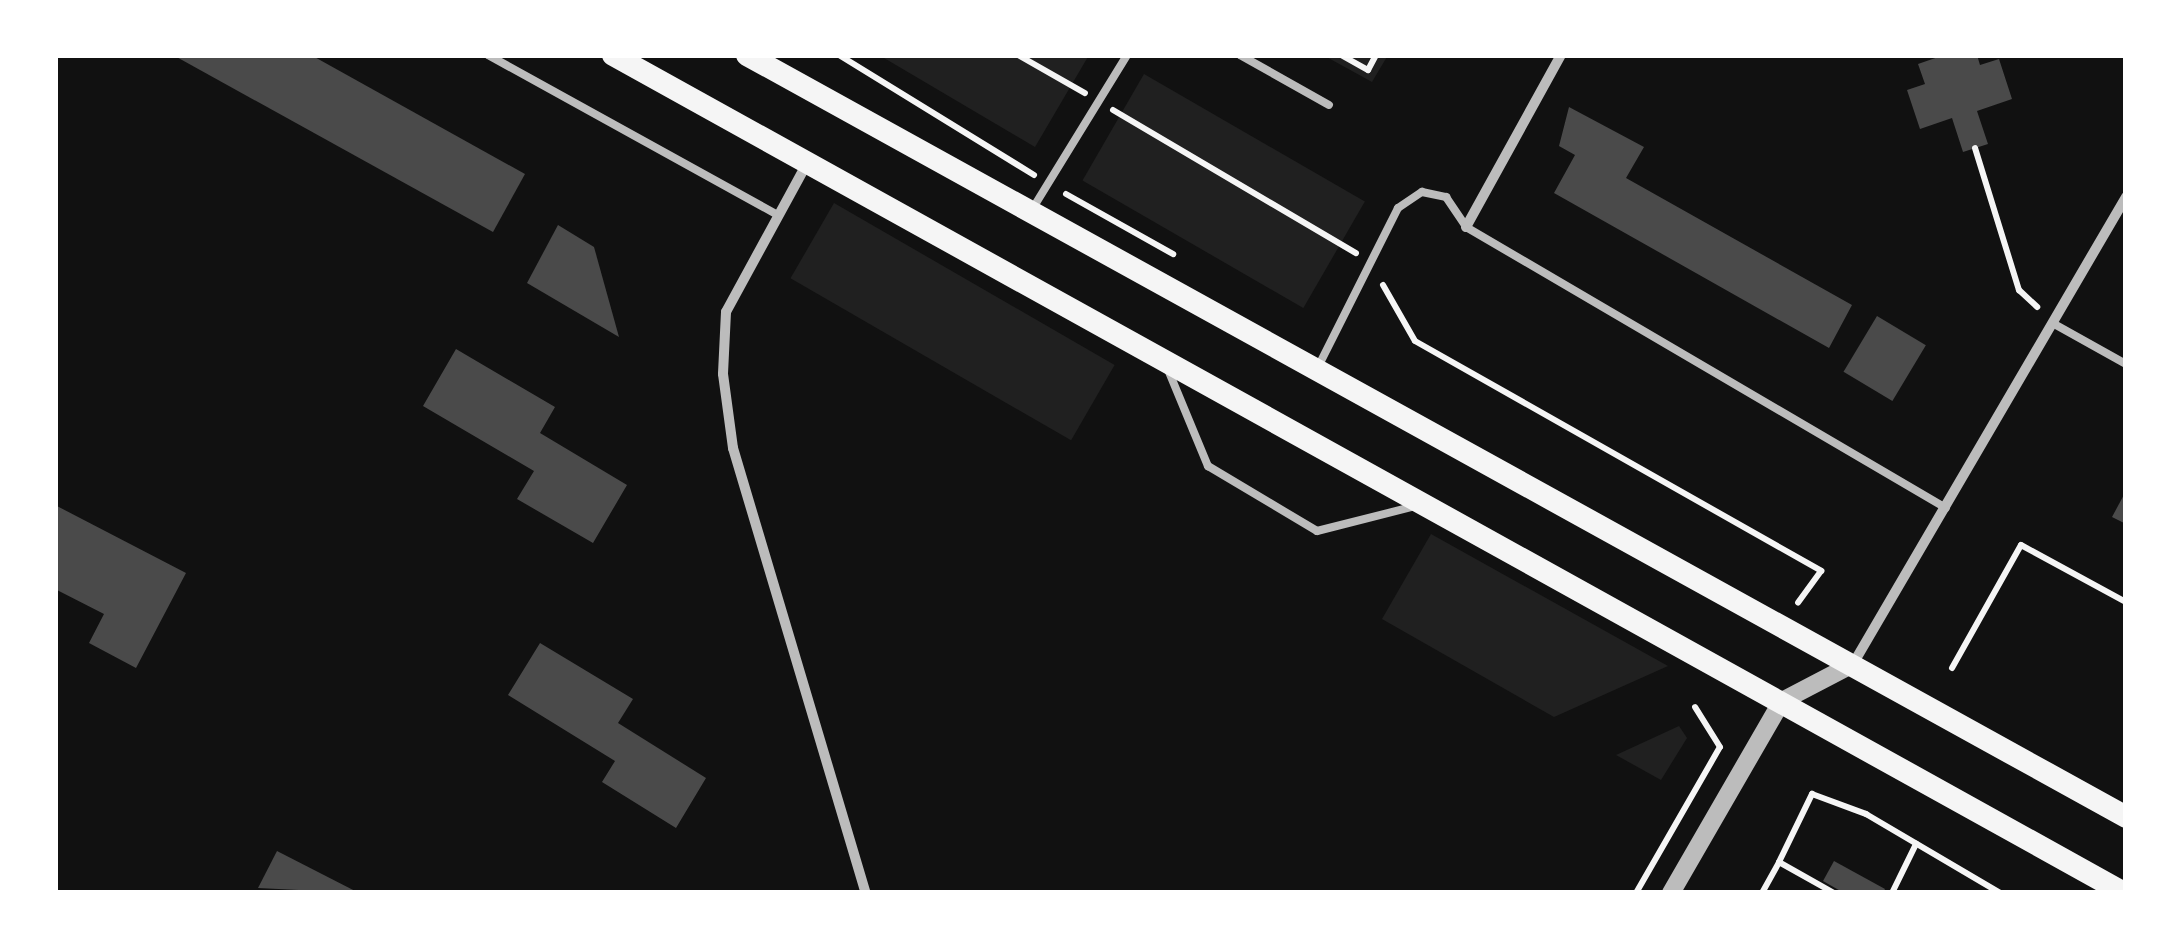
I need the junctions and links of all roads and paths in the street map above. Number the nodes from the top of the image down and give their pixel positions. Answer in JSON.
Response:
{"nodes":[{"id":1,"x":488,"y":55,"type":"edge"},
{"id":2,"x":613,"y":55,"type":"edge"},
{"id":3,"x":747,"y":55,"type":"edge"},
{"id":4,"x":1018,"y":55,"type":"edge"},
{"id":5,"x":1127,"y":55,"type":"edge"},
{"id":6,"x":1240,"y":55,"type":"edge"},
{"id":7,"x":1341,"y":55,"type":"edge"},
{"id":8,"x":1376,"y":55,"type":"edge"},
{"id":9,"x":1562,"y":55,"type":"edge"},
{"id":10,"x":1101,"y":103,"type":"junction"},
{"id":11,"x":1329,"y":105,"type":"dead end"},
{"id":12,"x":1976,"y":148,"type":"dead end"},
{"id":13,"x":806,"y":167,"type":"junction"},
{"id":14,"x":2126,"y":197,"type":"edge"},
{"id":15,"x":778,"y":215,"type":"junction"},
{"id":16,"x":1028,"y":217,"type":"junction"},
{"id":17,"x":1466,"y":227,"type":"junction"},
{"id":18,"x":1369,"y":261,"type":"junction"},
{"id":19,"x":2056,"y":326,"type":"junction"},
{"id":20,"x":1166,"y":363,"type":"junction"},
{"id":21,"x":2126,"y":364,"type":"edge"},
{"id":22,"x":1315,"y":373,"type":"junction"},
{"id":23,"x":1423,"y":504,"type":"junction"},
{"id":24,"x":1948,"y":509,"type":"junction"},
{"id":25,"x":1782,"y":598,"type":"dead end"},
{"id":26,"x":2126,"y":602,"type":"edge"},
{"id":27,"x":1853,"y":664,"type":"junction"},
{"id":28,"x":1952,"y":668,"type":"dead end"},
{"id":29,"x":1782,"y":702,"type":"junction"},
{"id":30,"x":1694,"y":707,"type":"dead end"},
{"id":31,"x":2126,"y":816,"type":"edge"},
{"id":32,"x":1916,"y":844,"type":"junction"},
{"id":33,"x":1780,"y":862,"type":"junction"},
{"id":34,"x":866,"y":893,"type":"edge"},
{"id":35,"x":1636,"y":893,"type":"edge"},
{"id":36,"x":1671,"y":893,"type":"edge"},
{"id":37,"x":1762,"y":893,"type":"edge"},
{"id":38,"x":1834,"y":893,"type":"edge"},
{"id":39,"x":1892,"y":893,"type":"edge"},
{"id":40,"x":2000,"y":893,"type":"edge"},
{"id":41,"x":2124,"y":893,"type":"edge"}],
"edges":[{"from":1,"to":15,"type":"lane"},
{"from":2,"to":13,"type":"main road"},
{"from":3,"to":16,"type":"main road"},
{"from":4,"to":10,"type":"path"},
{"from":5,"to":10,"type":"lane"},
{"from":6,"to":11,"type":"lane"},
{"from":7,"to":8,"type":"path"},
{"from":9,"to":17,"type":"street"},
{"from":10,"to":16,"type":"lane"},
{"from":10,"to":18,"type":"path"},
{"from":12,"to":19,"type":"path"},
{"from":13,"to":15,"type":"street"},
{"from":13,"to":20,"type":"main road"},
{"from":14,"to":19,"type":"street"},
{"from":15,"to":34,"type":"street"},
{"from":16,"to":22,"type":"main road"},
{"from":17,"to":18,"type":"lane"},
{"from":17,"to":24,"type":"lane"},
{"from":18,"to":22,"type":"lane"},
{"from":18,"to":25,"type":"path"},
{"from":19,"to":21,"type":"lane"},
{"from":19,"to":24,"type":"street"},
{"from":20,"to":23,"type":"main road"},
{"from":20,"to":23,"type":"lane"},
{"from":22,"to":27,"type":"main road"},
{"from":23,"to":29,"type":"main road"},
{"from":24,"to":27,"type":"street"},
{"from":26,"to":28,"type":"path"},
{"from":27,"to":29,"type":"street"},
{"from":27,"to":31,"type":"main road"},
{"from":29,"to":36,"type":"street"},
{"from":29,"to":41,"type":"main road"},
{"from":30,"to":35,"type":"path"},
{"from":32,"to":33,"type":"path"},
{"from":32,"to":39,"type":"path"},
{"from":32,"to":40,"type":"path"},
{"from":33,"to":37,"type":"path"},
{"from":33,"to":38,"type":"path"}]}
